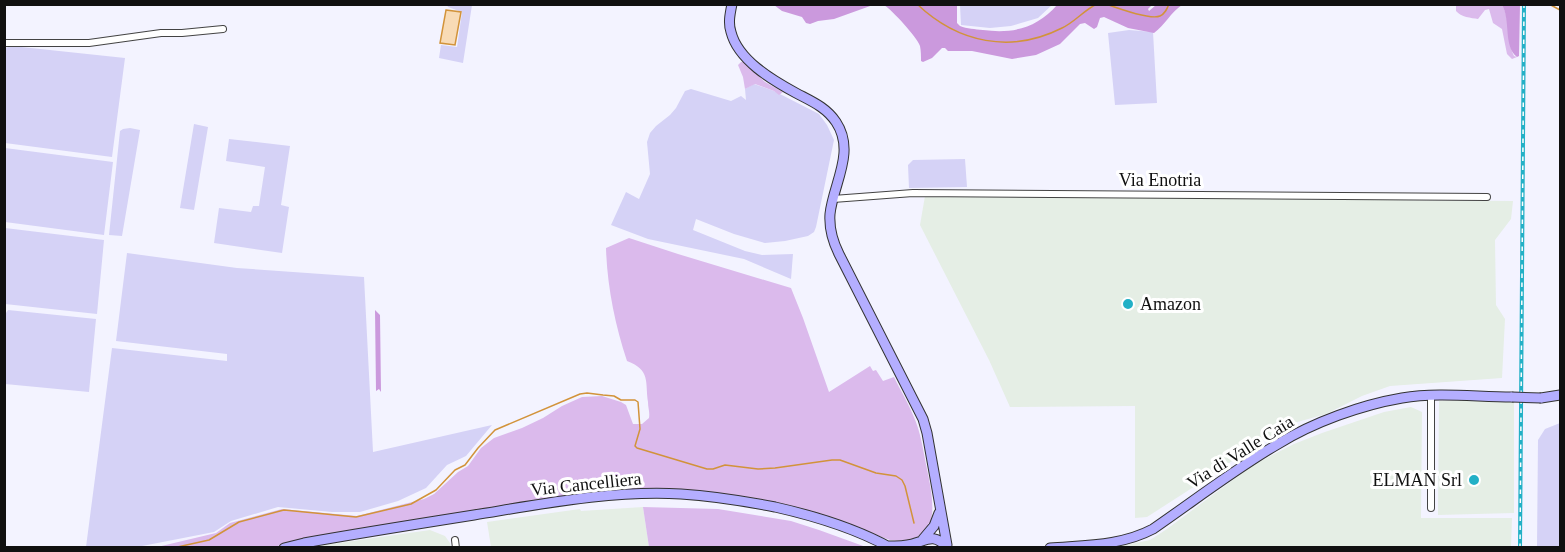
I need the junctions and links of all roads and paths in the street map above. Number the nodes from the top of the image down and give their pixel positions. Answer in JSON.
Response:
{"nodes":[{"id":1,"x":732,"y":4,"type":"edge"},
{"id":2,"x":224,"y":29,"type":"dead end"},
{"id":3,"x":4,"y":43,"type":"edge"},
{"id":4,"x":1486,"y":197,"type":"dead end"},
{"id":5,"x":833,"y":200,"type":"junction"},
{"id":6,"x":1560,"y":395,"type":"edge"},
{"id":7,"x":1431,"y":396,"type":"junction"},
{"id":8,"x":939,"y":507,"type":"junction"},
{"id":9,"x":1431,"y":508,"type":"dead end"},
{"id":10,"x":919,"y":544,"type":"edge"},
{"id":11,"x":889,"y":547,"type":"edge"},
{"id":12,"x":949,"y":547,"type":"edge"},
{"id":13,"x":284,"y":548,"type":"edge"},
{"id":14,"x":1050,"y":548,"type":"edge"}],
"edges":[{"from":1,"to":5,"type":"street"},
{"from":2,"to":3,"type":"street"},
{"from":4,"to":5,"type":"street","name":"Via Enotria"},
{"from":5,"to":8,"type":"street"},
{"from":6,"to":7,"type":"street","name":"Via di Valle Caia","bridge":true},
{"from":7,"to":9,"type":"street"},
{"from":7,"to":14,"type":"street","name":"Via di Valle Caia"},
{"from":8,"to":10,"type":"street"},
{"from":8,"to":12,"type":"street"},
{"from":10,"to":11,"type":"street","name":"Via Cancelliera"},
{"from":10,"to":12,"type":"street","name":"Via Cancelliera"},
{"from":11,"to":13,"type":"street","name":"Via Cancelliera"}]}
